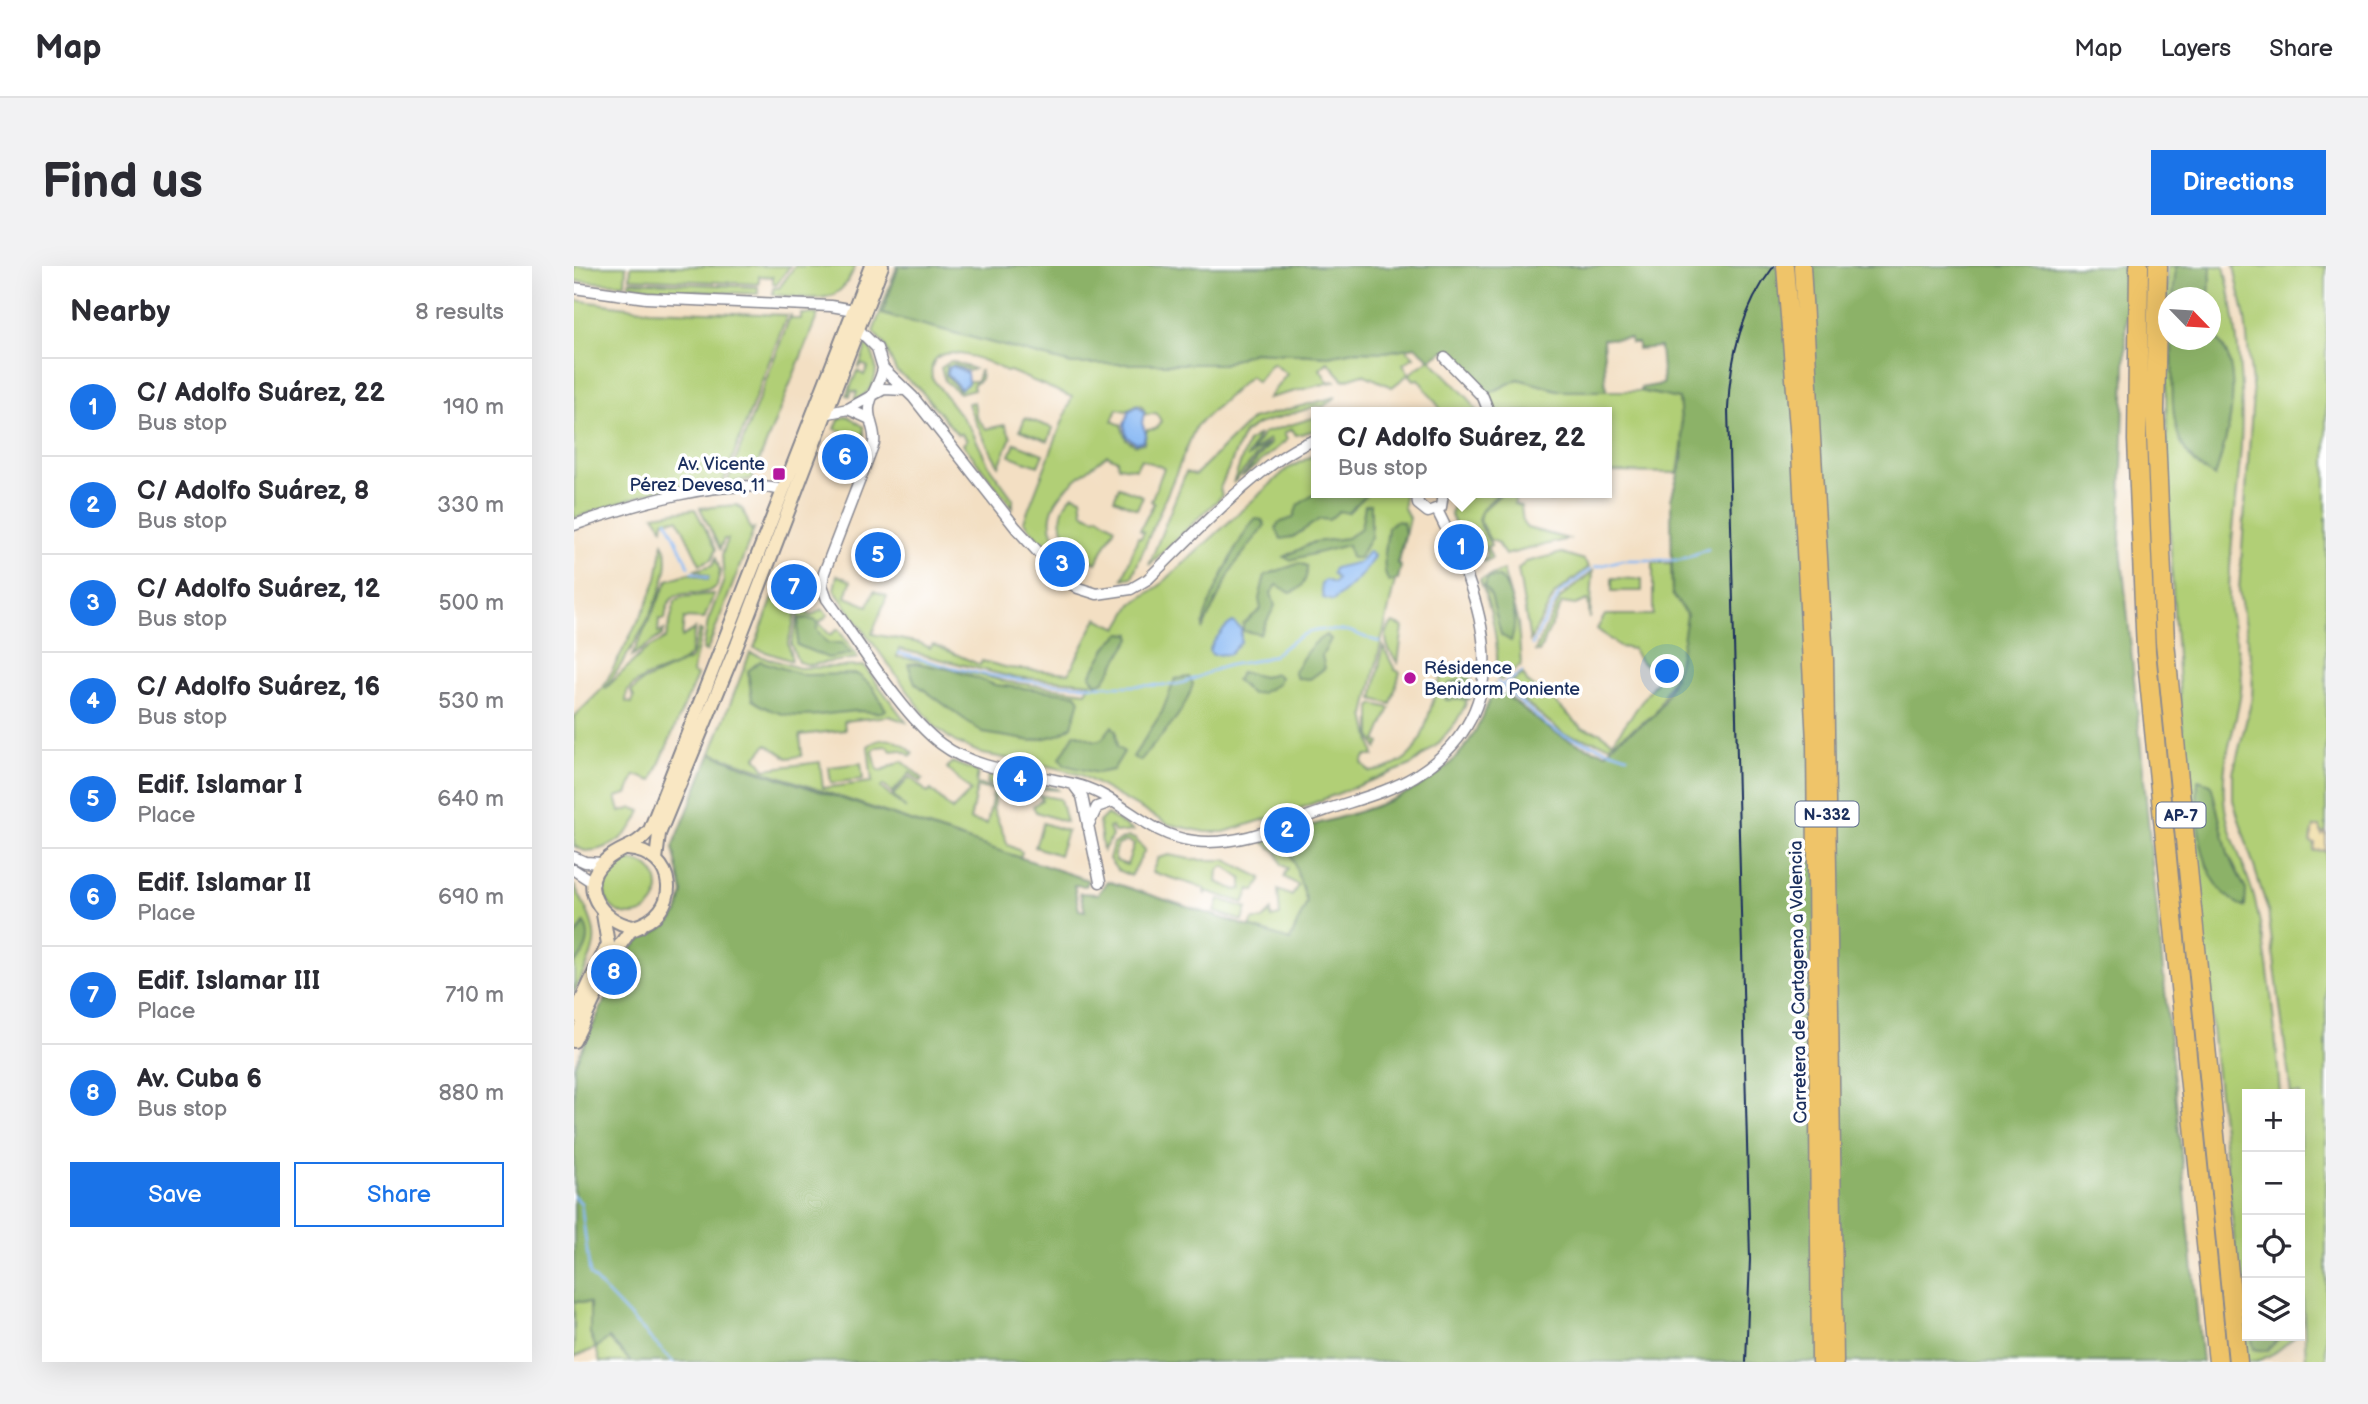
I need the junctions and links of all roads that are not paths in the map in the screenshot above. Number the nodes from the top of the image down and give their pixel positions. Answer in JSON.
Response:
{"nodes":[{"id":1,"x":871,"y":266,"type":"edge"},
{"id":2,"x":882,"y":266,"type":"edge"},
{"id":3,"x":1802,"y":266,"type":"edge"},
{"id":4,"x":2139,"y":266,"type":"edge"},
{"id":5,"x":2158,"y":266,"type":"edge"},
{"id":6,"x":1785,"y":271,"type":"edge"},
{"id":7,"x":574,"y":288,"type":"edge"},
{"id":8,"x":854,"y":310,"type":"junction"},
{"id":9,"x":858,"y":329,"type":"junction"},
{"id":10,"x":1445,"y":358,"type":"dead end"},
{"id":11,"x":883,"y":368,"type":"junction"},
{"id":12,"x":907,"y":390,"type":"junction"},
{"id":13,"x":875,"y":392,"type":"junction"},
{"id":14,"x":1487,"y":407,"type":"edge"},
{"id":15,"x":848,"y":409,"type":"junction"},
{"id":16,"x":824,"y":414,"type":"junction"},
{"id":17,"x":870,"y":419,"type":"junction"},
{"id":18,"x":1311,"y":442,"type":"edge"},
{"id":19,"x":783,"y":490,"type":"junction"},
{"id":20,"x":1419,"y":498,"type":"edge"},
{"id":21,"x":1444,"y":498,"type":"edge"},
{"id":22,"x":1437,"y":510,"type":"junction"},
{"id":23,"x":574,"y":525,"type":"edge"},
{"id":24,"x":1072,"y":784,"type":"junction"},
{"id":25,"x":1111,"y":802,"type":"junction"},
{"id":26,"x":1088,"y":826,"type":"junction"},
{"id":27,"x":627,"y":849,"type":"junction"},
{"id":28,"x":574,"y":857,"type":"edge"},
{"id":29,"x":656,"y":860,"type":"junction"},
{"id":30,"x":602,"y":863,"type":"junction"},
{"id":31,"x":574,"y":870,"type":"edge"},
{"id":32,"x":1100,"y":882,"type":"dead end"},
{"id":33,"x":594,"y":883,"type":"junction"},
{"id":34,"x":603,"y":914,"type":"junction"},
{"id":35,"x":644,"y":924,"type":"junction"},
{"id":36,"x":574,"y":1016,"type":"edge"},
{"id":37,"x":574,"y":1041,"type":"edge"},
{"id":38,"x":1820,"y":1362,"type":"edge"},
{"id":39,"x":1835,"y":1362,"type":"edge"},
{"id":40,"x":2218,"y":1362,"type":"edge"},
{"id":41,"x":2238,"y":1362,"type":"edge"}],
"edges":[{"from":1,"to":8,"type":"main road"},
{"from":2,"to":9,"type":"main road"},
{"from":3,"to":39,"type":"highway","name":"Carretera de Cartagena a Valencia","number":"N-332"},
{"from":4,"to":40,"type":"highway","number":"AP-7"},
{"from":5,"to":41,"type":"highway","number":"AP-7"},
{"from":6,"to":38,"type":"highway","name":"Carretera de Cartagena a Valencia","number":"N-332"},
{"from":7,"to":8,"type":"street"},
{"from":8,"to":19,"type":"main road"},
{"from":9,"to":11,"type":"street"},
{"from":9,"to":16,"type":"main road"},
{"from":10,"to":14,"type":"street"},
{"from":11,"to":12,"type":"street"},
{"from":11,"to":13,"type":"street"},
{"from":12,"to":13,"type":"street"},
{"from":12,"to":18,"type":"street"},
{"from":13,"to":15,"type":"street"},
{"from":13,"to":17,"type":"street"},
{"from":15,"to":16,"type":"street"},
{"from":15,"to":17,"type":"street"},
{"from":16,"to":29,"type":"main road"},
{"from":17,"to":24,"type":"street"},
{"from":19,"to":23,"type":"street"},
{"from":19,"to":27,"type":"main road"},
{"from":20,"to":22,"type":"street"},
{"from":21,"to":22,"type":"street"},
{"from":22,"to":25,"type":"street"},
{"from":24,"to":25,"type":"street"},
{"from":24,"to":26,"type":"street"},
{"from":25,"to":26,"type":"street"},
{"from":26,"to":32,"type":"street"},
{"from":27,"to":29,"type":"main road"},
{"from":27,"to":30,"type":"main road"},
{"from":28,"to":30,"type":"street"},
{"from":29,"to":35,"type":"main road"},
{"from":30,"to":33,"type":"main road"},
{"from":31,"to":33,"type":"street"},
{"from":33,"to":34,"type":"main road"},
{"from":34,"to":35,"type":"main road"},
{"from":34,"to":36,"type":"main road"},
{"from":35,"to":37,"type":"main road"}]}
